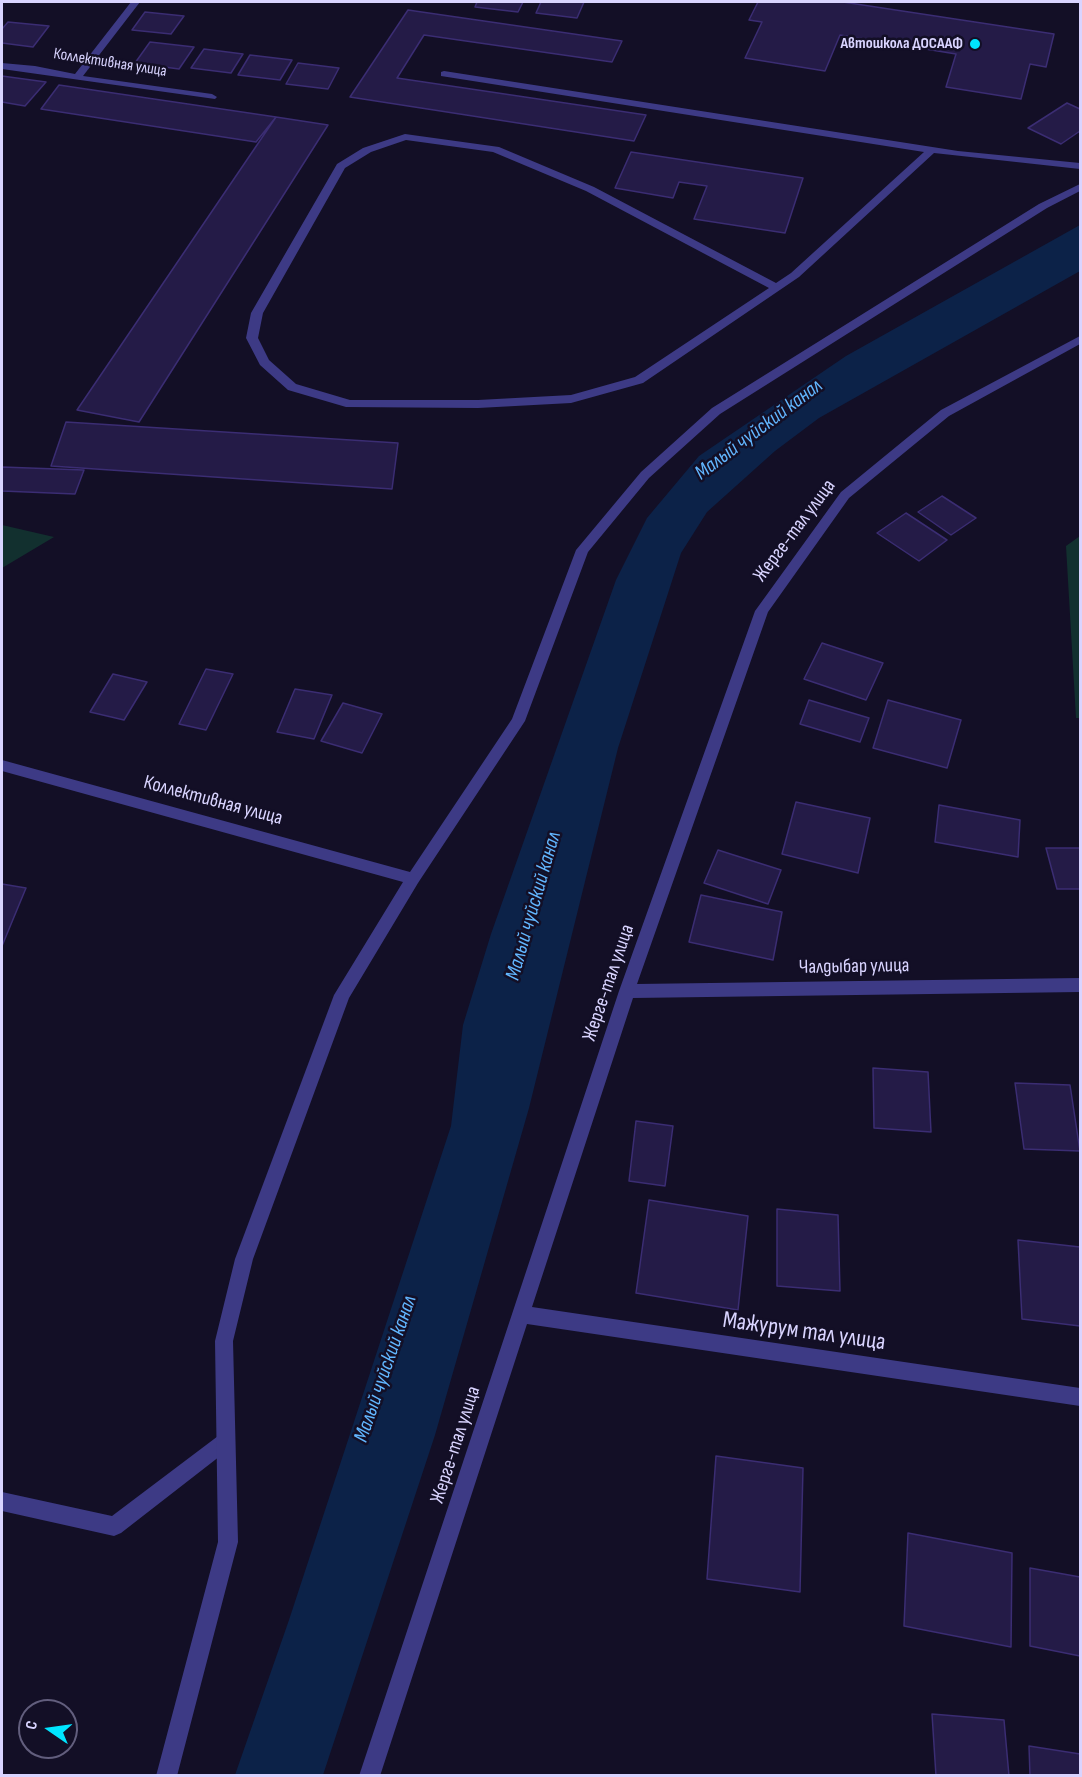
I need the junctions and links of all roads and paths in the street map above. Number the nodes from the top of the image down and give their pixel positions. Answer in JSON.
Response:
{"nodes":[{"id":1,"x":135,"y":2,"type":"edge"},
{"id":2,"x":2,"y":66,"type":"edge"},
{"id":3,"x":444,"y":74,"type":"dead end"},
{"id":4,"x":78,"y":76,"type":"junction"},
{"id":5,"x":212,"y":97,"type":"dead end"},
{"id":6,"x":932,"y":150,"type":"junction"},
{"id":7,"x":1080,"y":166,"type":"edge"},
{"id":8,"x":1080,"y":187,"type":"edge"},
{"id":9,"x":776,"y":287,"type":"junction"},
{"id":10,"x":1080,"y":340,"type":"edge"},
{"id":11,"x":2,"y":765,"type":"edge"},
{"id":12,"x":413,"y":879,"type":"junction"},
{"id":13,"x":1080,"y":985,"type":"edge"},
{"id":14,"x":627,"y":991,"type":"junction"},
{"id":15,"x":521,"y":1314,"type":"junction"},
{"id":16,"x":1080,"y":1397,"type":"edge"},
{"id":17,"x":226,"y":1439,"type":"junction"},
{"id":18,"x":2,"y":1502,"type":"edge"},
{"id":19,"x":166,"y":1776,"type":"edge"},
{"id":20,"x":369,"y":1776,"type":"edge"}],
"edges":[{"from":1,"to":4,"type":"street"},
{"from":2,"to":4,"type":"street","name":"Коллективная улица"},
{"from":3,"to":6,"type":"street"},
{"from":4,"to":5,"type":"street","name":"Коллективная улица"},
{"from":6,"to":7,"type":"street"},
{"from":6,"to":9,"type":"street"},
{"from":8,"to":12,"type":"street"},
{"from":9,"to":9,"type":"street"},
{"from":10,"to":14,"type":"street","name":"Жерге-тал улица"},
{"from":11,"to":12,"type":"street","name":"Коллективная улица"},
{"from":12,"to":17,"type":"street"},
{"from":13,"to":14,"type":"street","name":"Чалдыбар улица"},
{"from":14,"to":15,"type":"street","name":"Жерге-тал улица"},
{"from":15,"to":16,"type":"street","name":"Мажурум тал улица"},
{"from":15,"to":20,"type":"street","name":"Жерге-тал улица"},
{"from":17,"to":18,"type":"street"},
{"from":17,"to":19,"type":"street"}]}
